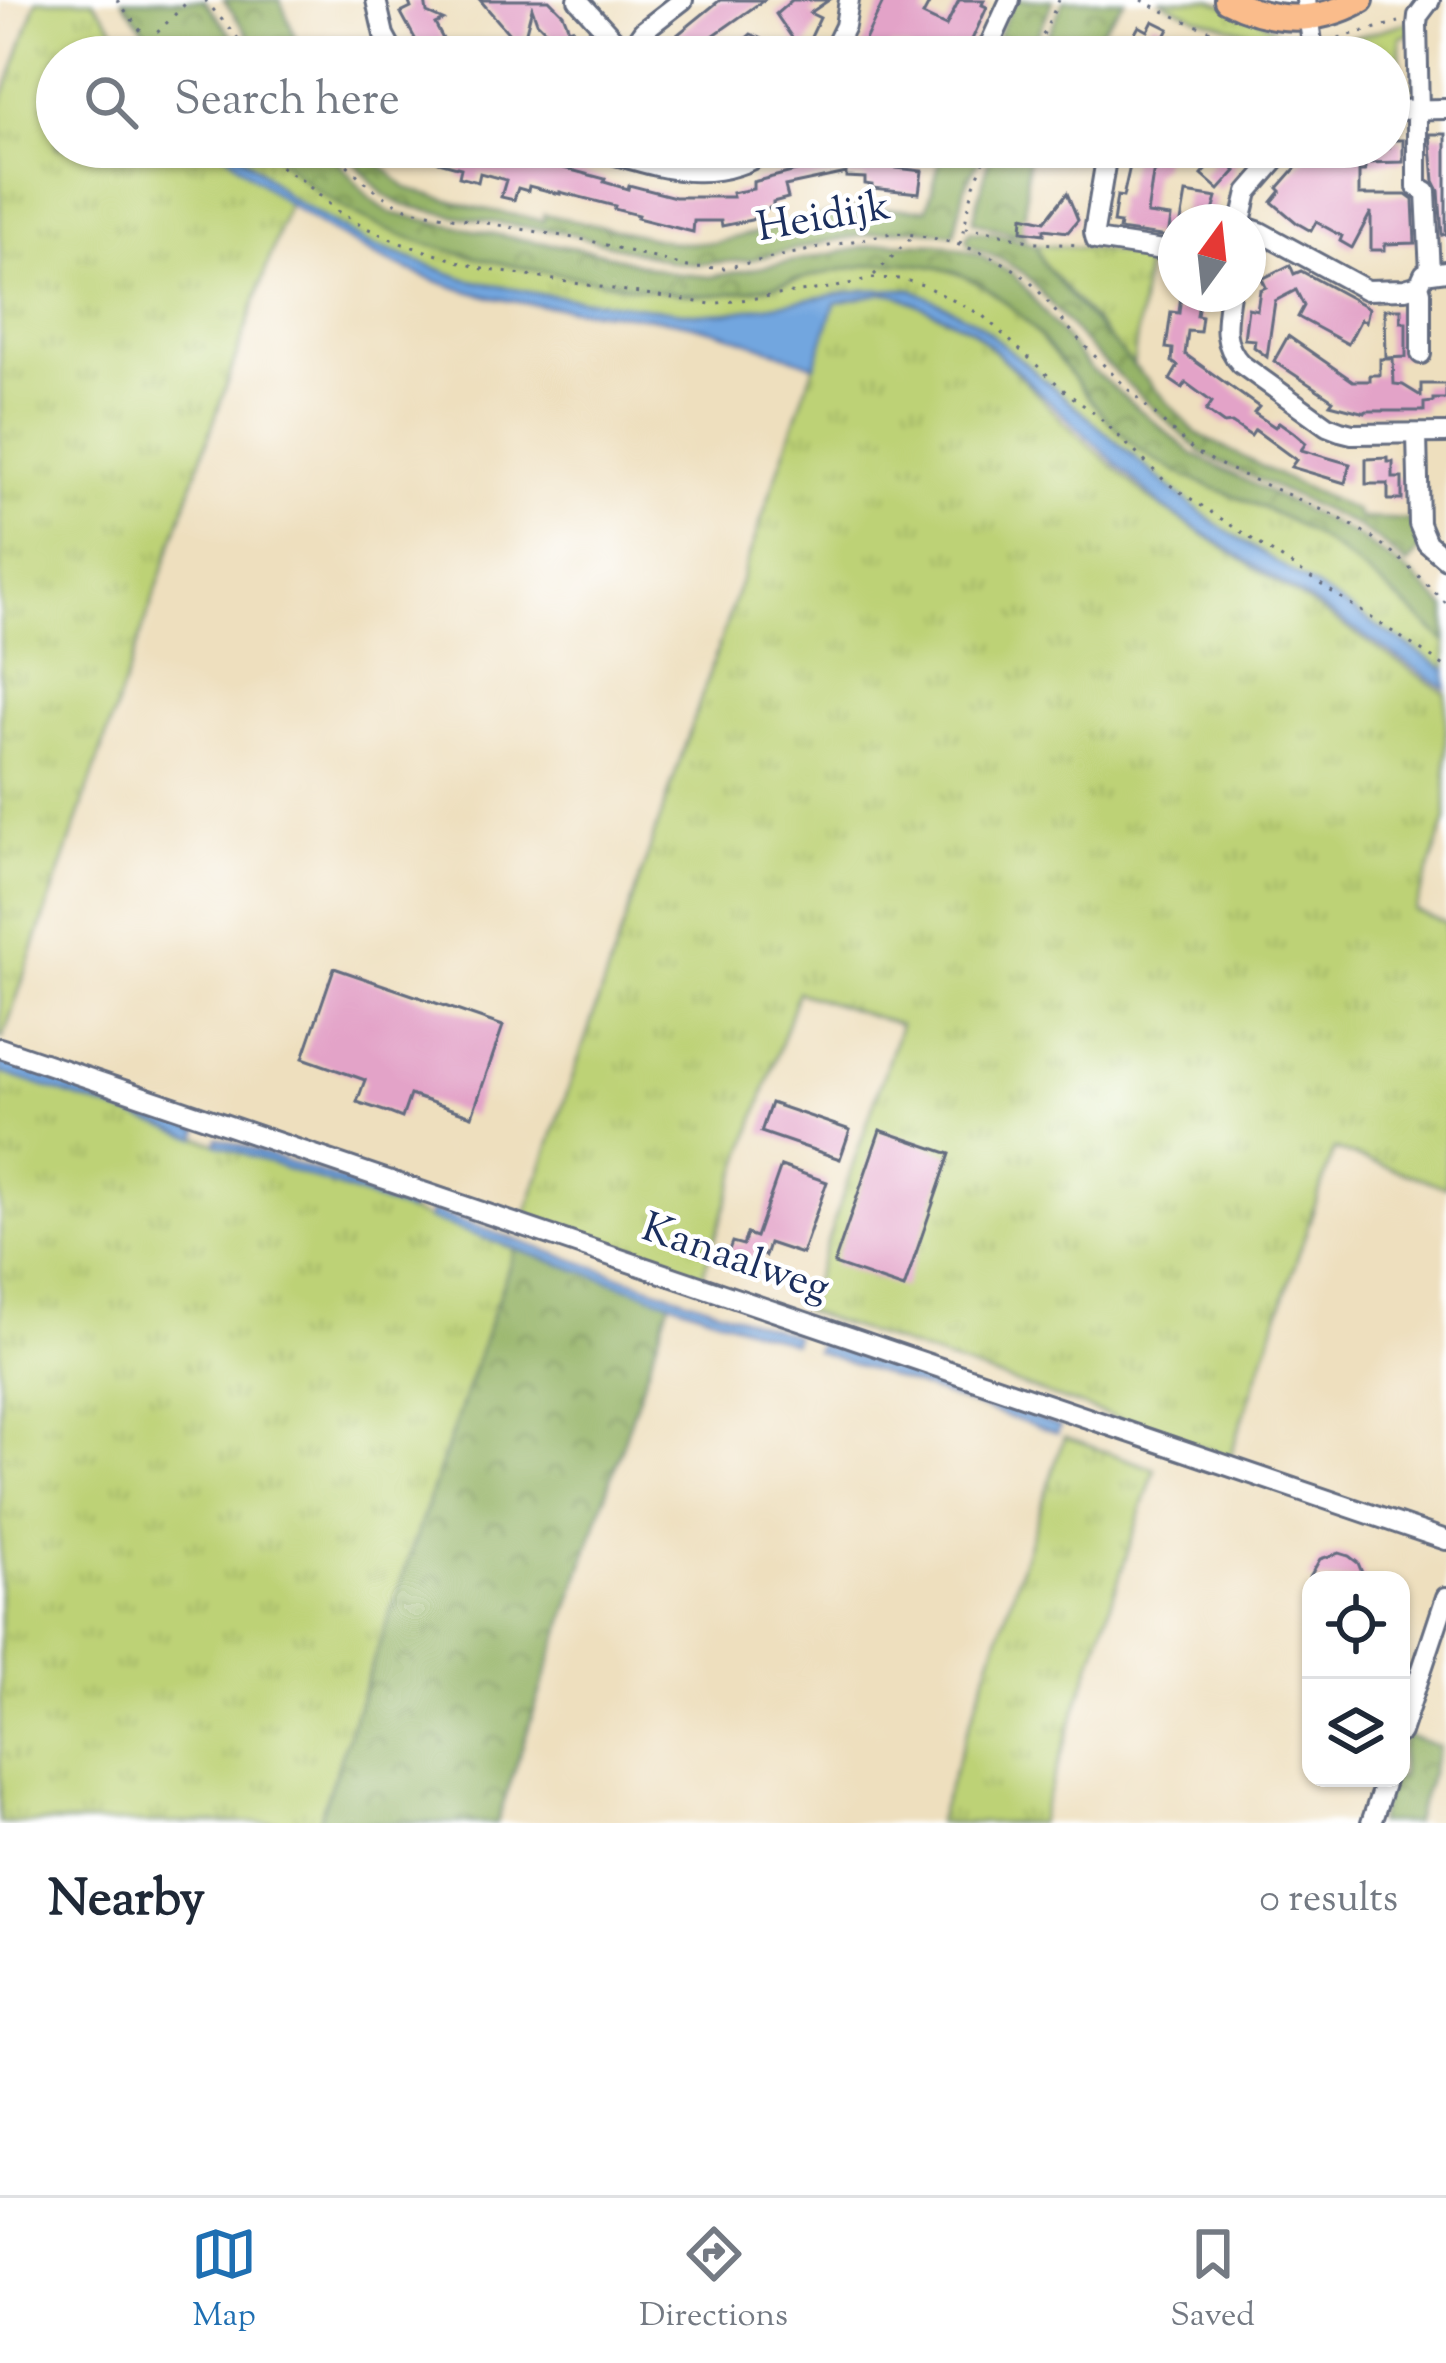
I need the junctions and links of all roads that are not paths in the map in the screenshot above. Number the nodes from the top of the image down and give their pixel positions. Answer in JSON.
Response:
{"nodes":[{"id":1,"x":376,"y":0,"type":"edge"},
{"id":2,"x":578,"y":0,"type":"edge"},
{"id":3,"x":683,"y":0,"type":"edge"},
{"id":4,"x":849,"y":0,"type":"edge"},
{"id":5,"x":1010,"y":0,"type":"edge"},
{"id":6,"x":1228,"y":0,"type":"edge"},
{"id":7,"x":1361,"y":0,"type":"edge"},
{"id":8,"x":1430,"y":0,"type":"edge"},
{"id":9,"x":1308,"y":9,"type":"edge"},
{"id":10,"x":385,"y":36,"type":"edge"},
{"id":11,"x":609,"y":36,"type":"edge"},
{"id":12,"x":640,"y":36,"type":"edge"},
{"id":13,"x":840,"y":36,"type":"edge"},
{"id":14,"x":994,"y":36,"type":"edge"},
{"id":15,"x":1446,"y":109,"type":"edge"},
{"id":16,"x":1410,"y":110,"type":"edge"},
{"id":17,"x":1418,"y":110,"type":"junction"},
{"id":18,"x":664,"y":168,"type":"edge"},
{"id":19,"x":732,"y":168,"type":"edge"},
{"id":20,"x":1105,"y":168,"type":"edge"},
{"id":21,"x":1265,"y":168,"type":"edge"},
{"id":22,"x":1245,"y":204,"type":"edge"},
{"id":23,"x":1266,"y":235,"type":"edge"},
{"id":24,"x":1158,"y":249,"type":"edge"},
{"id":25,"x":1432,"y":276,"type":"edge"},
{"id":26,"x":1228,"y":312,"type":"edge"},
{"id":27,"x":1420,"y":353,"type":"dead end"},
{"id":28,"x":1446,"y":433,"type":"edge"},
{"id":29,"x":1417,"y":434,"type":"junction"},
{"id":30,"x":1446,"y":559,"type":"edge"},
{"id":31,"x":0,"y":1048,"type":"edge"},
{"id":32,"x":1446,"y":1540,"type":"edge"},
{"id":33,"x":1446,"y":1597,"type":"edge"},
{"id":34,"x":1410,"y":1705,"type":"edge"},
{"id":35,"x":1383,"y":1787,"type":"edge"},
{"id":36,"x":1371,"y":1823,"type":"edge"}],
"edges":[{"from":1,"to":10,"type":"street"},
{"from":2,"to":11,"type":"street"},
{"from":3,"to":12,"type":"street"},
{"from":4,"to":13,"type":"street"},
{"from":5,"to":14,"type":"street"},
{"from":6,"to":9,"type":"main road"},
{"from":7,"to":9,"type":"main road"},
{"from":8,"to":17,"type":"street"},
{"from":15,"to":17,"type":"street"},
{"from":16,"to":17,"type":"street"},
{"from":17,"to":25,"type":"street"},
{"from":18,"to":19,"type":"street"},
{"from":20,"to":24,"type":"street"},
{"from":21,"to":22,"type":"street"},
{"from":23,"to":25,"type":"street"},
{"from":25,"to":27,"type":"street"},
{"from":26,"to":29,"type":"street"},
{"from":28,"to":29,"type":"street"},
{"from":29,"to":30,"type":"street"},
{"from":31,"to":32,"type":"street","name":"Kanaalweg"},
{"from":33,"to":34,"type":"street"},
{"from":35,"to":36,"type":"street"}]}
